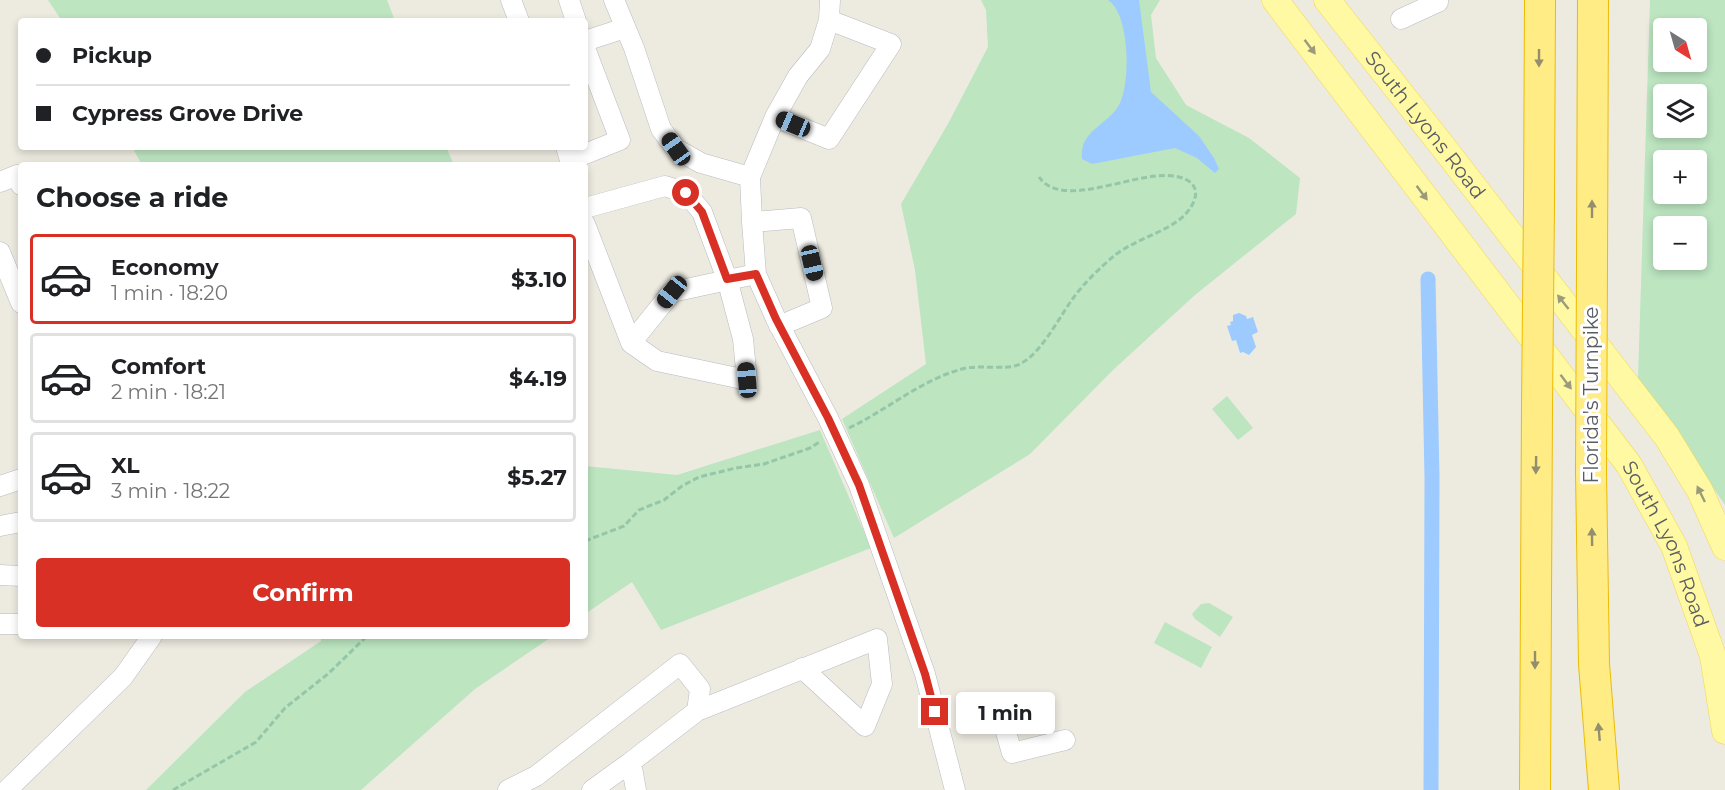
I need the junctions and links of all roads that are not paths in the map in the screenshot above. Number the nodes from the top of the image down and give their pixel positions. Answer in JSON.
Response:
{"nodes":[{"id":1,"x":511,"y":0,"type":"edge"},
{"id":2,"x":569,"y":0,"type":"edge"},
{"id":3,"x":614,"y":0,"type":"edge"},
{"id":4,"x":830,"y":0,"type":"edge"},
{"id":5,"x":1275,"y":0,"type":"edge"},
{"id":6,"x":1327,"y":0,"type":"edge"},
{"id":7,"x":1438,"y":0,"type":"edge"},
{"id":8,"x":1540,"y":0,"type":"edge"},
{"id":9,"x":1593,"y":0,"type":"edge"},
{"id":10,"x":518,"y":18,"type":"edge"},
{"id":11,"x":575,"y":18,"type":"edge"},
{"id":12,"x":1401,"y":19,"type":"dead end"},
{"id":13,"x":828,"y":20,"type":"junction"},
{"id":14,"x":625,"y":28,"type":"junction"},
{"id":15,"x":588,"y":40,"type":"edge"},
{"id":16,"x":588,"y":56,"type":"edge"},
{"id":17,"x":775,"y":117,"type":"junction"},
{"id":18,"x":567,"y":150,"type":"edge"},
{"id":19,"x":750,"y":177,"type":"junction"},
{"id":20,"x":18,"y":178,"type":"edge"},
{"id":21,"x":0,"y":182,"type":"edge"},
{"id":22,"x":588,"y":207,"type":"edge"},
{"id":23,"x":752,"y":222,"type":"junction"},
{"id":24,"x":588,"y":232,"type":"edge"},
{"id":25,"x":0,"y":252,"type":"edge"},
{"id":26,"x":756,"y":274,"type":"junction"},
{"id":27,"x":16,"y":278,"type":"edge"},
{"id":28,"x":727,"y":279,"type":"junction"},
{"id":29,"x":779,"y":326,"type":"junction"},
{"id":30,"x":631,"y":343,"type":"junction"},
{"id":31,"x":18,"y":480,"type":"edge"},
{"id":32,"x":0,"y":486,"type":"edge"},
{"id":33,"x":18,"y":523,"type":"edge"},
{"id":34,"x":0,"y":526,"type":"edge"},
{"id":35,"x":1725,"y":547,"type":"edge"},
{"id":36,"x":0,"y":575,"type":"edge"},
{"id":37,"x":18,"y":576,"type":"edge"},
{"id":38,"x":0,"y":624,"type":"edge"},
{"id":39,"x":18,"y":624,"type":"edge"},
{"id":40,"x":150,"y":639,"type":"edge"},
{"id":41,"x":802,"y":668,"type":"junction"},
{"id":42,"x":998,"y":704,"type":"dead end"},
{"id":43,"x":697,"y":711,"type":"junction"},
{"id":44,"x":1725,"y":731,"type":"edge"},
{"id":45,"x":1065,"y":740,"type":"dead end"},
{"id":46,"x":631,"y":762,"type":"junction"},
{"id":47,"x":7,"y":790,"type":"edge"},
{"id":48,"x":508,"y":790,"type":"edge"},
{"id":49,"x":592,"y":790,"type":"edge"},
{"id":50,"x":636,"y":790,"type":"edge"},
{"id":51,"x":955,"y":790,"type":"edge"},
{"id":52,"x":1535,"y":790,"type":"edge"},
{"id":53,"x":1604,"y":790,"type":"edge"}],
"edges":[{"from":1,"to":10,"type":"street"},
{"from":2,"to":11,"type":"street"},
{"from":3,"to":14,"type":"street"},
{"from":4,"to":13,"type":"street"},
{"from":5,"to":44,"type":"main road","name":"South Lyons Road","one_way":true},
{"from":35,"to":6,"type":"main road","name":"South Lyons Road","one_way":true},
{"from":7,"to":12,"type":"street"},
{"from":8,"to":52,"type":"highway","one_way":true,"bridge":true},
{"from":53,"to":9,"type":"highway","name":"Florida's Turnpike","one_way":true,"bridge":true},
{"from":13,"to":17,"type":"street"},
{"from":13,"to":17,"type":"street"},
{"from":14,"to":15,"type":"street"},
{"from":14,"to":19,"type":"street"},
{"from":16,"to":18,"type":"street"},
{"from":17,"to":19,"type":"street"},
{"from":19,"to":23,"type":"street"},
{"from":20,"to":21,"type":"street"},
{"from":22,"to":28,"type":"street"},
{"from":23,"to":26,"type":"street"},
{"from":23,"to":29,"type":"street"},
{"from":24,"to":30,"type":"street"},
{"from":25,"to":27,"type":"street"},
{"from":26,"to":28,"type":"street"},
{"from":26,"to":29,"type":"street"},
{"from":28,"to":30,"type":"street"},
{"from":28,"to":30,"type":"street"},
{"from":29,"to":51,"type":"street"},
{"from":31,"to":32,"type":"street"},
{"from":33,"to":34,"type":"street"},
{"from":36,"to":37,"type":"street"},
{"from":38,"to":39,"type":"street"},
{"from":40,"to":47,"type":"street"},
{"from":41,"to":41,"type":"street"},
{"from":41,"to":43,"type":"street"},
{"from":42,"to":45,"type":"street"},
{"from":43,"to":46,"type":"street"},
{"from":43,"to":48,"type":"street"},
{"from":46,"to":49,"type":"street"},
{"from":46,"to":50,"type":"street"}]}
